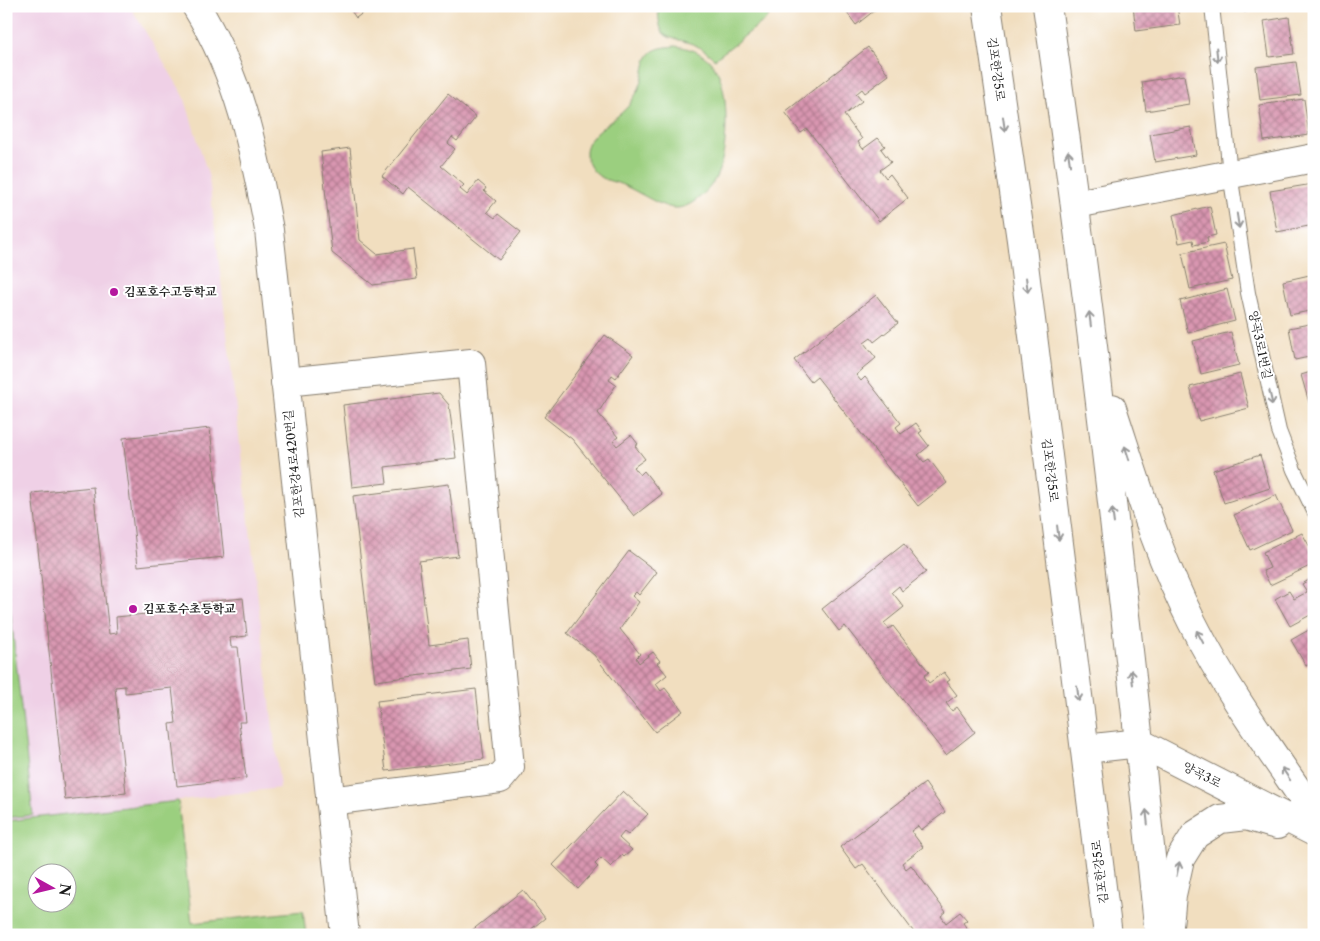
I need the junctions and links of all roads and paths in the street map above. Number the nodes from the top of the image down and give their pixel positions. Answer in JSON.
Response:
{"nodes":[{"id":1,"x":196,"y":6,"type":"edge"},
{"id":2,"x":987,"y":6,"type":"edge"},
{"id":3,"x":1047,"y":6,"type":"edge"},
{"id":4,"x":1212,"y":6,"type":"edge"},
{"id":5,"x":1314,"y":158,"type":"edge"},
{"id":6,"x":1230,"y":173,"type":"junction"},
{"id":7,"x":1076,"y":204,"type":"junction"},
{"id":8,"x":1094,"y":352,"type":"junction"},
{"id":9,"x":285,"y":382,"type":"junction"},
{"id":10,"x":1314,"y":511,"type":"edge"},
{"id":11,"x":1140,"y":743,"type":"junction"},
{"id":12,"x":1085,"y":749,"type":"junction"},
{"id":13,"x":330,"y":801,"type":"junction"},
{"id":14,"x":1314,"y":814,"type":"edge"},
{"id":15,"x":1314,"y":832,"type":"edge"},
{"id":16,"x":1314,"y":836,"type":"edge"},
{"id":17,"x":345,"y":935,"type":"edge"},
{"id":18,"x":1108,"y":935,"type":"edge"},
{"id":19,"x":1159,"y":935,"type":"edge"},
{"id":20,"x":1168,"y":935,"type":"edge"}],
"edges":[{"from":1,"to":9,"type":"street","name":"김포한강4로420번길"},
{"from":2,"to":12,"type":"street","name":"김포한강5로","one_way":true},
{"from":7,"to":3,"type":"street","one_way":true},
{"from":4,"to":6,"type":"lane","name":"양곡3로1번길","one_way":true},
{"from":5,"to":6,"type":"street"},
{"from":6,"to":7,"type":"street"},
{"from":6,"to":10,"type":"lane","name":"양곡3로1번길","one_way":true},
{"from":8,"to":7,"type":"street","one_way":true},
{"from":11,"to":8,"type":"street","one_way":true},
{"from":14,"to":8,"type":"street","one_way":true},
{"from":9,"to":13,"type":"street","name":"김포한강4로420번길"},
{"from":9,"to":13,"type":"street"},
{"from":11,"to":12,"type":"street"},
{"from":11,"to":15,"type":"street","name":"양곡3로"},
{"from":19,"to":11,"type":"street","one_way":true},
{"from":12,"to":18,"type":"street","name":"김포한강5로"},
{"from":13,"to":17,"type":"street","name":"김포한강4로420번길"},
{"from":20,"to":16,"type":"street","one_way":true}]}
